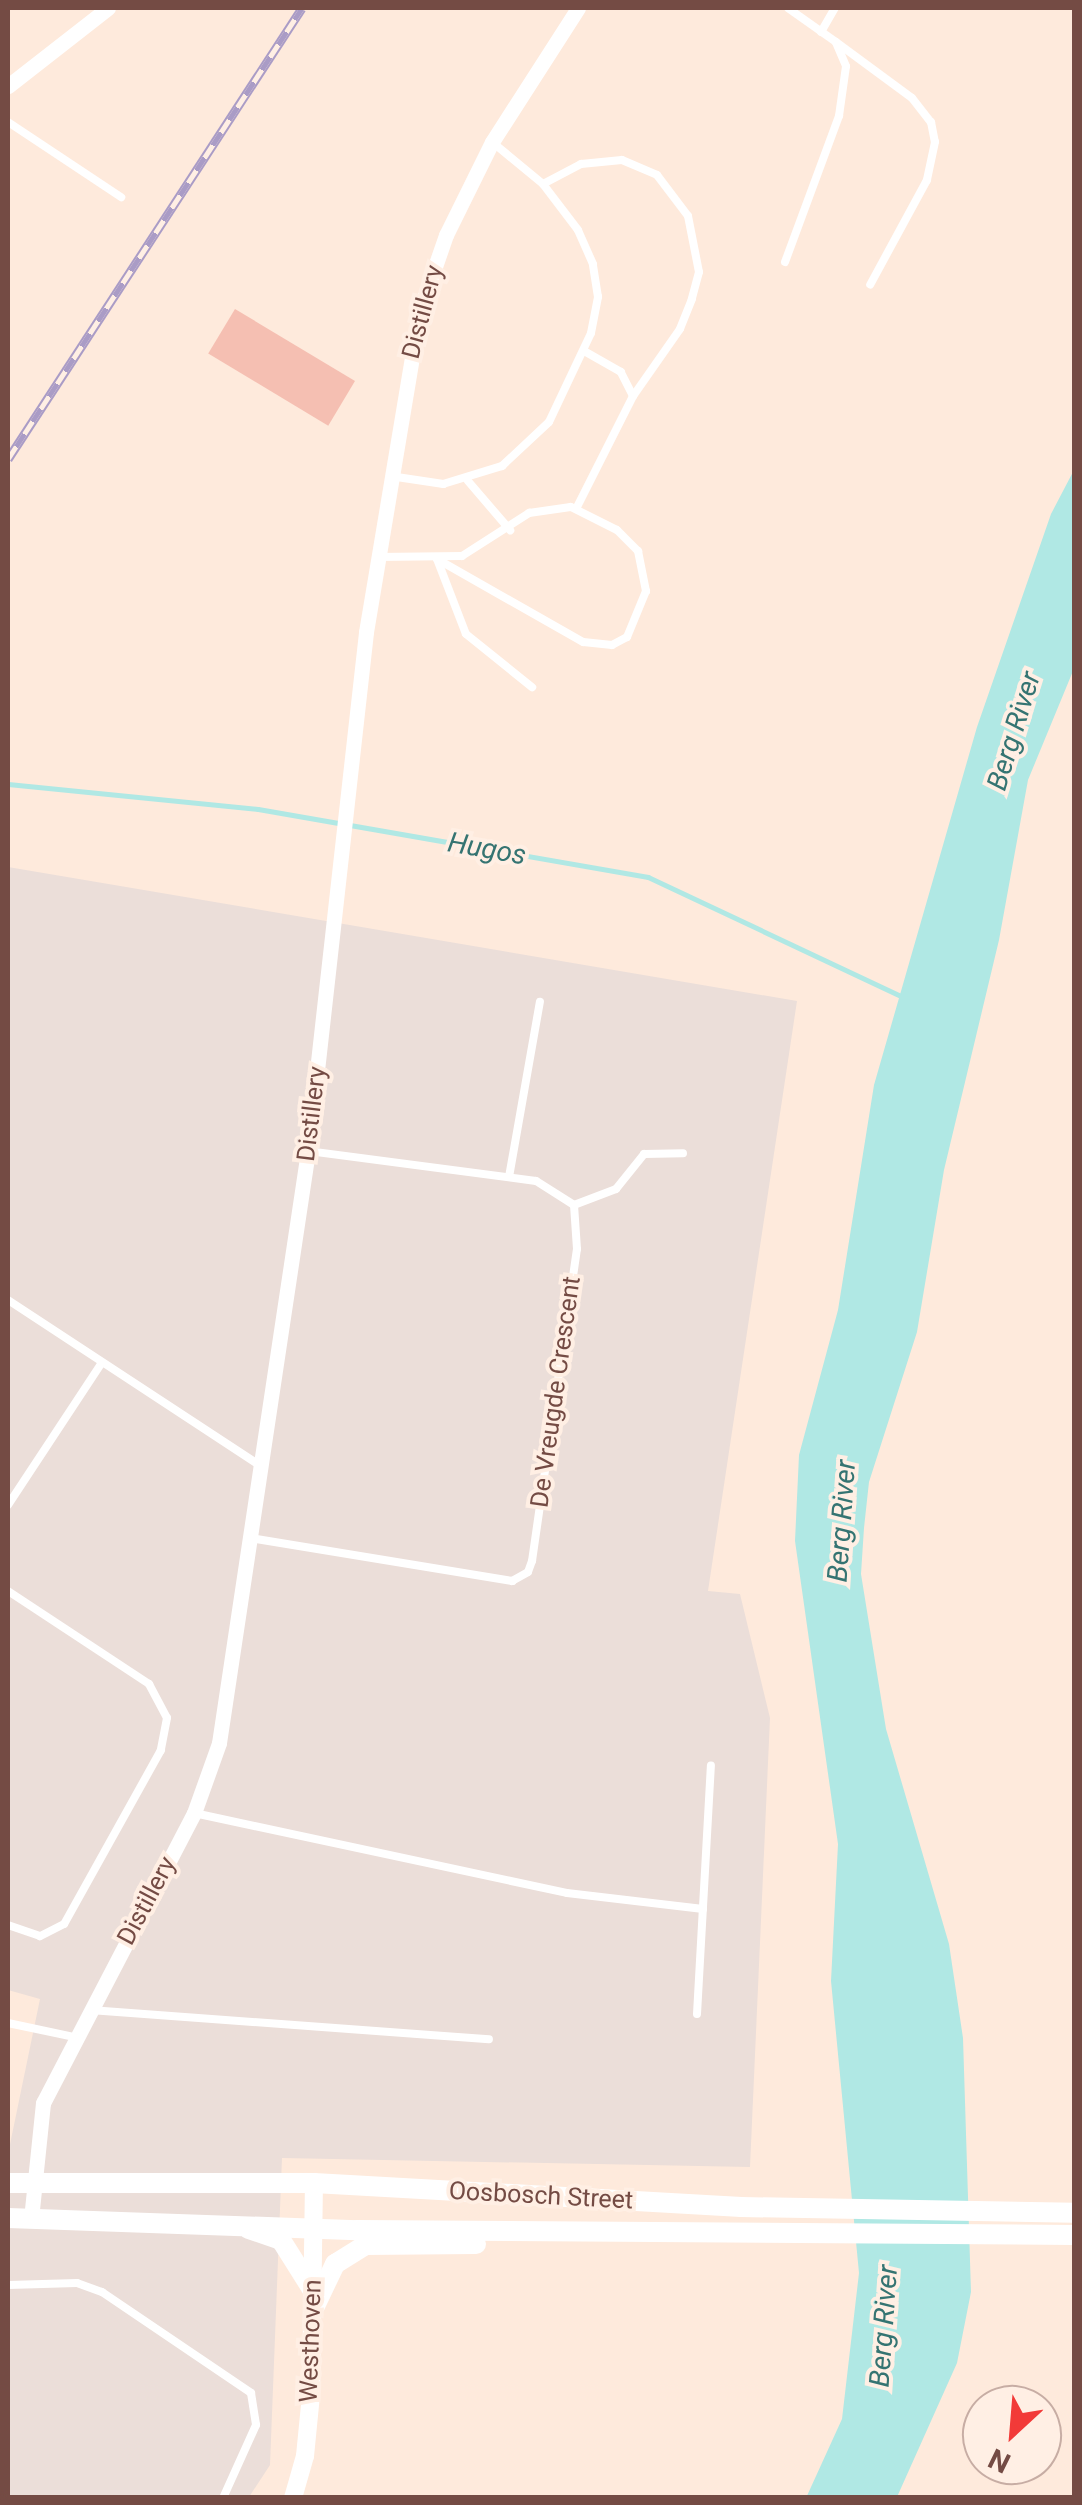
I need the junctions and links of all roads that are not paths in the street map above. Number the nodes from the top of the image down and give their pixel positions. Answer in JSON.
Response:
{"nodes":[{"id":1,"x":108,"y":8,"type":"edge"},
{"id":2,"x":578,"y":8,"type":"edge"},
{"id":3,"x":788,"y":8,"type":"edge"},
{"id":4,"x":834,"y":8,"type":"edge"},
{"id":5,"x":821,"y":32,"type":"junction"},
{"id":6,"x":836,"y":42,"type":"junction"},
{"id":7,"x":8,"y":86,"type":"edge"},
{"id":8,"x":8,"y":122,"type":"edge"},
{"id":9,"x":492,"y":142,"type":"junction"},
{"id":10,"x":543,"y":184,"type":"junction"},
{"id":11,"x":121,"y":197,"type":"dead end"},
{"id":12,"x":784,"y":262,"type":"dead end"},
{"id":13,"x":870,"y":285,"type":"dead end"},
{"id":14,"x":584,"y":351,"type":"junction"},
{"id":15,"x":633,"y":396,"type":"junction"},
{"id":16,"x":388,"y":476,"type":"junction"},
{"id":17,"x":468,"y":480,"type":"junction"},
{"id":18,"x":576,"y":509,"type":"junction"},
{"id":19,"x":510,"y":530,"type":"junction"},
{"id":20,"x":378,"y":557,"type":"junction"},
{"id":21,"x":437,"y":559,"type":"junction"},
{"id":22,"x":532,"y":687,"type":"dead end"},
{"id":23,"x":540,"y":1002,"type":"dead end"},
{"id":24,"x":308,"y":1151,"type":"junction"},
{"id":25,"x":683,"y":1153,"type":"dead end"},
{"id":26,"x":509,"y":1177,"type":"junction"},
{"id":27,"x":574,"y":1205,"type":"junction"},
{"id":28,"x":8,"y":1300,"type":"edge"},
{"id":29,"x":101,"y":1364,"type":"junction"},
{"id":30,"x":260,"y":1466,"type":"junction"},
{"id":31,"x":8,"y":1505,"type":"edge"},
{"id":32,"x":250,"y":1538,"type":"junction"},
{"id":33,"x":8,"y":1591,"type":"edge"},
{"id":34,"x":711,"y":1766,"type":"dead end"},
{"id":35,"x":194,"y":1813,"type":"junction"},
{"id":36,"x":703,"y":1909,"type":"junction"},
{"id":37,"x":8,"y":1925,"type":"edge"},
{"id":38,"x":88,"y":2010,"type":"junction"},
{"id":39,"x":697,"y":2014,"type":"dead end"},
{"id":40,"x":8,"y":2023,"type":"edge"},
{"id":41,"x":74,"y":2037,"type":"junction"},
{"id":42,"x":489,"y":2039,"type":"dead end"},
{"id":43,"x":8,"y":2183,"type":"edge"},
{"id":44,"x":30,"y":2183,"type":"junction"},
{"id":45,"x":314,"y":2184,"type":"junction"},
{"id":46,"x":1074,"y":2213,"type":"edge"},
{"id":47,"x":8,"y":2218,"type":"edge"},
{"id":48,"x":31,"y":2219,"type":"junction"},
{"id":49,"x":228,"y":2220,"type":"junction"},
{"id":50,"x":313,"y":2226,"type":"junction"},
{"id":51,"x":546,"y":2230,"type":"junction"},
{"id":52,"x":1074,"y":2235,"type":"edge"},
{"id":53,"x":8,"y":2285,"type":"edge"},
{"id":54,"x":315,"y":2300,"type":"junction"},
{"id":55,"x":223,"y":2498,"type":"edge"},
{"id":56,"x":293,"y":2498,"type":"edge"}],
"edges":[{"from":1,"to":7,"type":"street"},
{"from":2,"to":9,"type":"street","name":"Distillery"},
{"from":3,"to":5,"type":"lane"},
{"from":4,"to":5,"type":"lane"},
{"from":5,"to":6,"type":"lane"},
{"from":6,"to":12,"type":"lane"},
{"from":6,"to":13,"type":"lane"},
{"from":8,"to":11,"type":"lane"},
{"from":9,"to":10,"type":"lane"},
{"from":9,"to":16,"type":"street","name":"Distillery"},
{"from":10,"to":14,"type":"lane"},
{"from":10,"to":15,"type":"lane"},
{"from":14,"to":15,"type":"lane"},
{"from":14,"to":17,"type":"lane"},
{"from":15,"to":18,"type":"lane"},
{"from":16,"to":17,"type":"lane"},
{"from":16,"to":20,"type":"street","name":"Distillery"},
{"from":17,"to":19,"type":"lane"},
{"from":18,"to":19,"type":"lane"},
{"from":18,"to":21,"type":"lane"},
{"from":19,"to":21,"type":"lane"},
{"from":20,"to":21,"type":"lane"},
{"from":20,"to":24,"type":"street","name":"Distillery"},
{"from":21,"to":22,"type":"lane"},
{"from":23,"to":26,"type":"lane"},
{"from":24,"to":26,"type":"lane"},
{"from":24,"to":30,"type":"street","name":"Distillery"},
{"from":25,"to":27,"type":"lane"},
{"from":26,"to":27,"type":"lane"},
{"from":27,"to":32,"type":"lane","name":"De Vreugde Crescent"},
{"from":28,"to":29,"type":"lane"},
{"from":29,"to":30,"type":"lane"},
{"from":29,"to":31,"type":"lane"},
{"from":30,"to":32,"type":"street","name":"Distillery"},
{"from":32,"to":35,"type":"street","name":"Distillery"},
{"from":33,"to":37,"type":"lane"},
{"from":34,"to":36,"type":"lane"},
{"from":35,"to":36,"type":"lane"},
{"from":35,"to":38,"type":"street","name":"Distillery"},
{"from":36,"to":39,"type":"lane"},
{"from":38,"to":41,"type":"street","name":"Distillery"},
{"from":38,"to":42,"type":"lane"},
{"from":40,"to":41,"type":"lane"},
{"from":41,"to":44,"type":"street","name":"Distillery"},
{"from":43,"to":44,"type":"main road","name":"Oosbosch Street"},
{"from":44,"to":45,"type":"main road","name":"Oosbosch Street"},
{"from":44,"to":48,"type":"street","name":"Distillery"},
{"from":45,"to":46,"type":"main road","name":"Oosbosch Street"},
{"from":45,"to":50,"type":"street","name":"Westhoven"},
{"from":47,"to":48,"type":"main road","name":"Oosbosch Street"},
{"from":48,"to":49,"type":"main road","name":"Oosbosch Street"},
{"from":49,"to":50,"type":"main road","name":"Oosbosch Street"},
{"from":49,"to":54,"type":"main road"},
{"from":50,"to":51,"type":"main road","name":"Oosbosch Street"},
{"from":50,"to":54,"type":"street","name":"Westhoven"},
{"from":51,"to":52,"type":"main road","name":"Oosbosch Street"},
{"from":51,"to":54,"type":"main road"},
{"from":53,"to":55,"type":"lane"},
{"from":54,"to":56,"type":"street","name":"Westhoven"}]}
